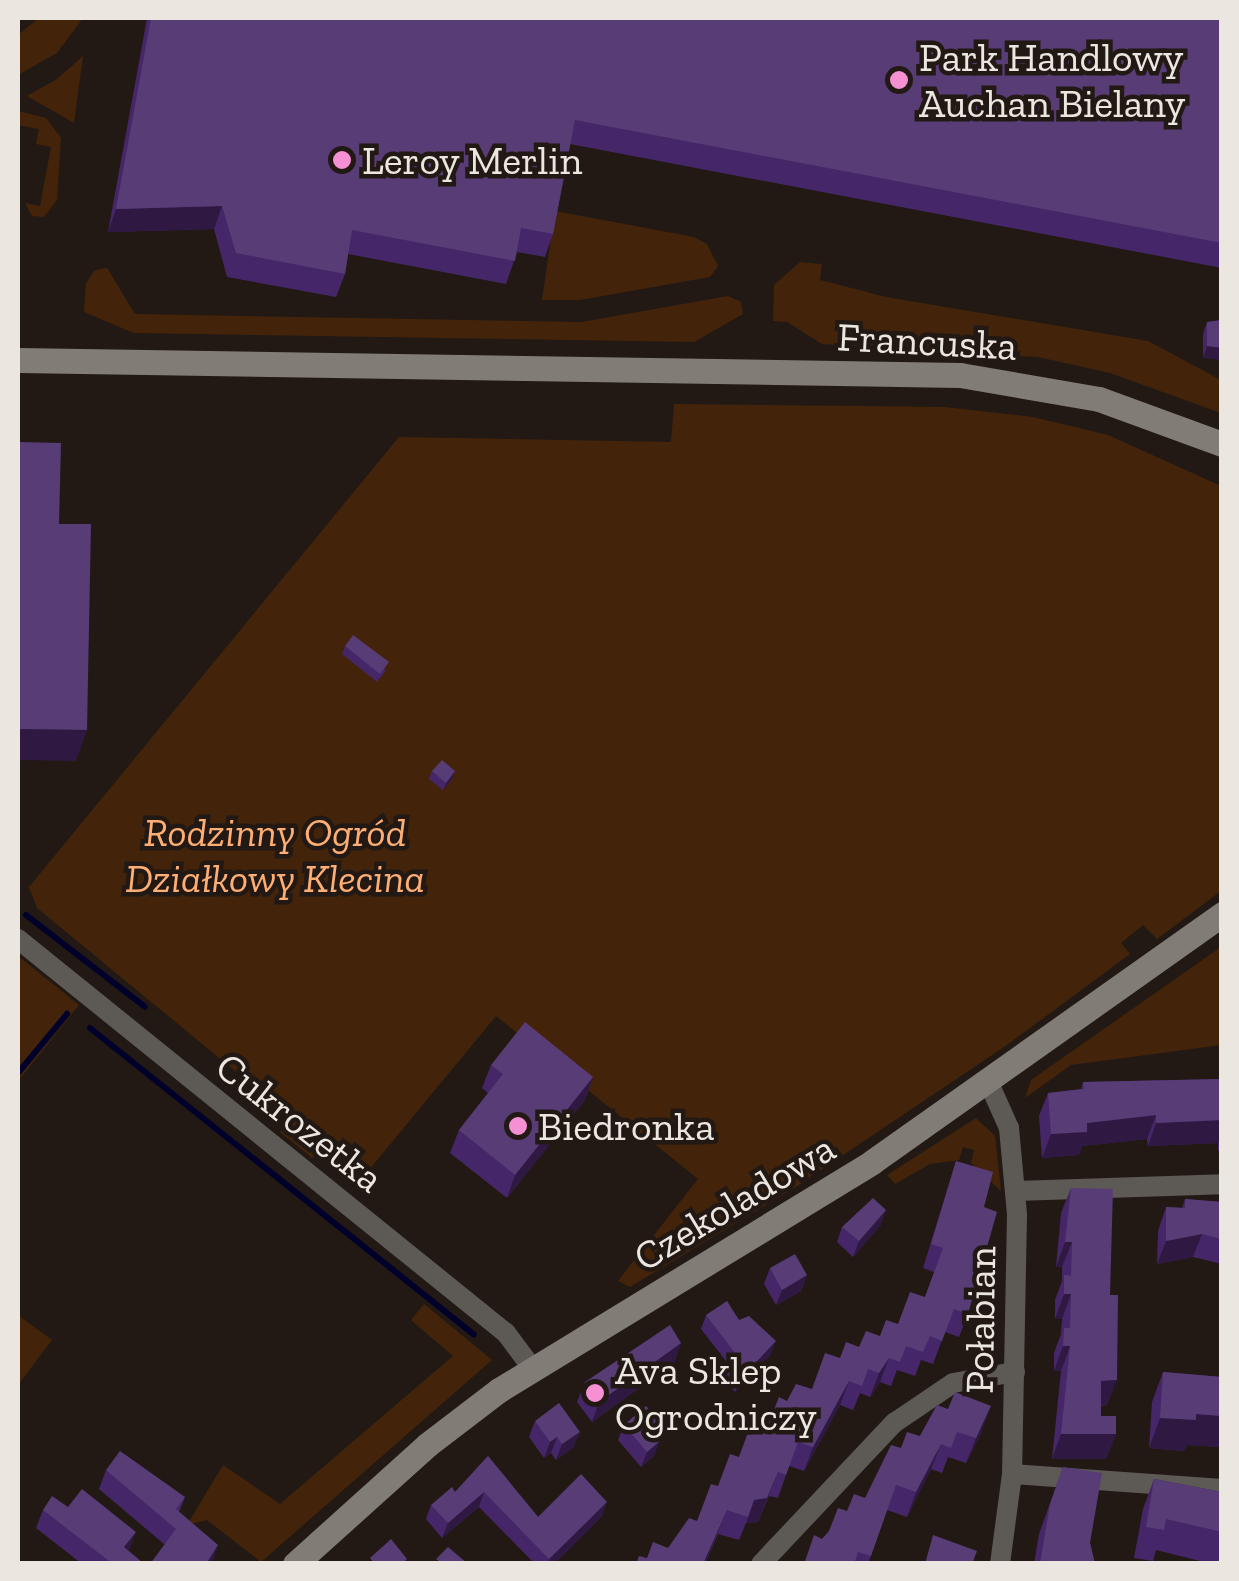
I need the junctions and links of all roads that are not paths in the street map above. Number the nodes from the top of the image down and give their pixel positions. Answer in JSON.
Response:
{"nodes":[{"id":1,"x":18,"y":360,"type":"edge"},
{"id":2,"x":1213,"y":441,"type":"edge"},
{"id":3,"x":1222,"y":914,"type":"edge"},
{"id":4,"x":18,"y":939,"type":"edge"},
{"id":5,"x":988,"y":1081,"type":"junction"},
{"id":6,"x":1222,"y":1184,"type":"edge"},
{"id":7,"x":1016,"y":1191,"type":"junction"},
{"id":8,"x":532,"y":1368,"type":"junction"},
{"id":9,"x":1015,"y":1372,"type":"junction"},
{"id":10,"x":1012,"y":1474,"type":"junction"},
{"id":11,"x":1222,"y":1488,"type":"edge"},
{"id":12,"x":294,"y":1564,"type":"edge"},
{"id":13,"x":762,"y":1564,"type":"edge"},
{"id":14,"x":1000,"y":1564,"type":"edge"}],
"edges":[{"from":1,"to":2,"type":"main road","name":"Francuska"},
{"from":3,"to":5,"type":"main road","name":"Czekoladowa"},
{"from":4,"to":8,"type":"street","name":"Cukrozetka"},
{"from":5,"to":7,"type":"street","name":"Połabian"},
{"from":5,"to":8,"type":"main road","name":"Czekoladowa"},
{"from":6,"to":7,"type":"street"},
{"from":7,"to":9,"type":"street","name":"Połabian"},
{"from":8,"to":12,"type":"main road","name":"Czekoladowa"},
{"from":9,"to":10,"type":"street","name":"Połabian"},
{"from":9,"to":13,"type":"street"},
{"from":10,"to":11,"type":"street"},
{"from":10,"to":14,"type":"street","name":"Połabian"}]}
